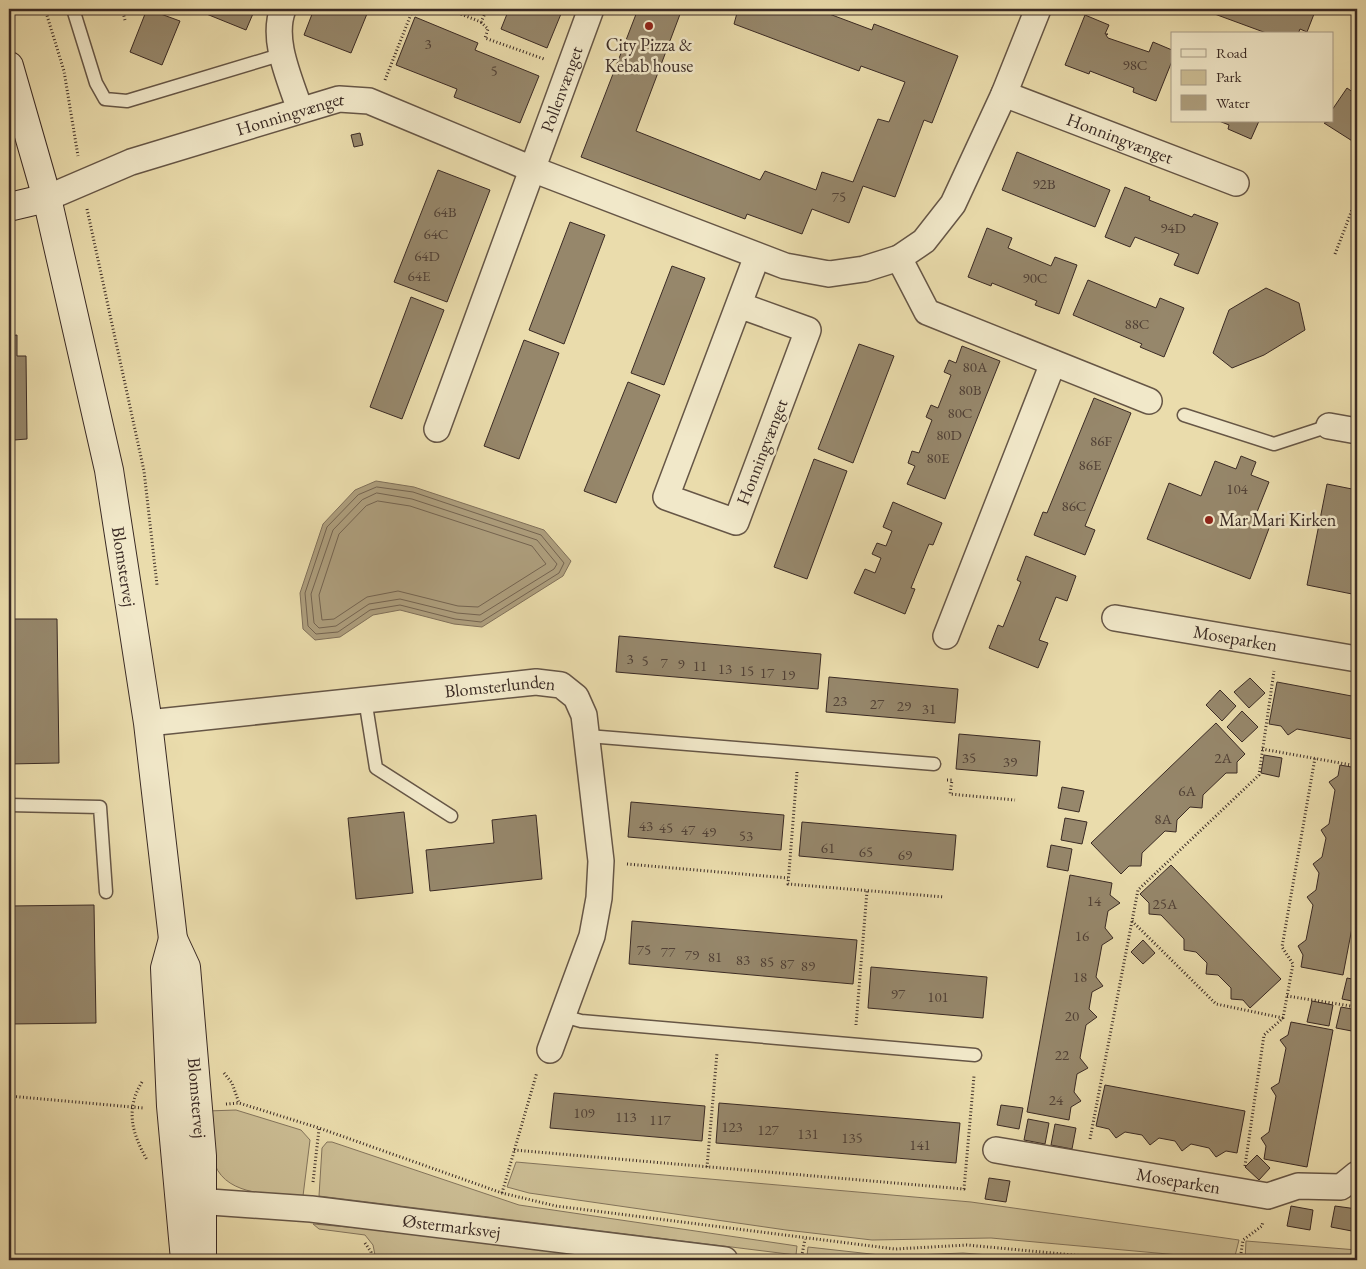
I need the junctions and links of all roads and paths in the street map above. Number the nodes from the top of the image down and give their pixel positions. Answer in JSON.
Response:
{"nodes":[{"id":1,"x":73,"y":9,"type":"edge"},
{"id":2,"x":122,"y":9,"type":"edge"},
{"id":3,"x":283,"y":9,"type":"edge"},
{"id":4,"x":413,"y":9,"type":"edge"},
{"id":5,"x":448,"y":9,"type":"edge"},
{"id":6,"x":487,"y":9,"type":"edge"},
{"id":7,"x":591,"y":9,"type":"edge"},
{"id":8,"x":1038,"y":9,"type":"edge"},
{"id":9,"x":125,"y":20,"type":"dead end"},
{"id":10,"x":481,"y":22,"type":"junction"},
{"id":11,"x":283,"y":54,"type":"junction"},
{"id":12,"x":9,"y":66,"type":"edge"},
{"id":13,"x":569,"y":68,"type":"junction"},
{"id":14,"x":1004,"y":94,"type":"junction"},
{"id":15,"x":376,"y":104,"type":"junction"},
{"id":16,"x":300,"y":110,"type":"junction"},
{"id":17,"x":532,"y":168,"type":"junction"},
{"id":18,"x":1236,"y":183,"type":"dead end"},
{"id":19,"x":1357,"y":197,"type":"edge"},
{"id":20,"x":47,"y":198,"type":"junction"},
{"id":21,"x":9,"y":207,"type":"edge"},
{"id":22,"x":1335,"y":254,"type":"dead end"},
{"id":23,"x":757,"y":256,"type":"junction"},
{"id":24,"x":899,"y":258,"type":"junction"},
{"id":25,"x":739,"y":305,"type":"junction"},
{"id":26,"x":1053,"y":363,"type":"junction"},
{"id":27,"x":1149,"y":401,"type":"dead end"},
{"id":28,"x":1184,"y":414,"type":"dead end"},
{"id":29,"x":1329,"y":426,"type":"joint"},
{"id":30,"x":436,"y":430,"type":"dead end"},
{"id":31,"x":1357,"y":431,"type":"edge"},
{"id":32,"x":1115,"y":618,"type":"dead end"},
{"id":33,"x":946,"y":636,"type":"dead end"},
{"id":34,"x":1278,"y":645,"type":"junction"},
{"id":35,"x":1357,"y":660,"type":"edge"},
{"id":36,"x":365,"y":699,"type":"junction"},
{"id":37,"x":148,"y":723,"type":"junction"},
{"id":38,"x":588,"y":736,"type":"junction"},
{"id":39,"x":1262,"y":749,"type":"junction"},
{"id":40,"x":799,"y":754,"type":"junction"},
{"id":41,"x":1315,"y":758,"type":"junction"},
{"id":42,"x":934,"y":764,"type":"joint"},
{"id":43,"x":1357,"y":766,"type":"edge"},
{"id":44,"x":1015,"y":800,"type":"dead end"},
{"id":45,"x":9,"y":805,"type":"edge"},
{"id":46,"x":451,"y":816,"type":"dead end"},
{"id":47,"x":601,"y":862,"type":"junction"},
{"id":48,"x":788,"y":878,"type":"junction"},
{"id":49,"x":867,"y":891,"type":"junction"},
{"id":50,"x":106,"y":892,"type":"dead end"},
{"id":51,"x":944,"y":898,"type":"dead end"},
{"id":52,"x":1132,"y":921,"type":"junction"},
{"id":53,"x":172,"y":939,"type":"junction"},
{"id":54,"x":1287,"y":996,"type":"junction"},
{"id":55,"x":1357,"y":1008,"type":"edge"},
{"id":56,"x":563,"y":1016,"type":"junction"},
{"id":57,"x":1283,"y":1018,"type":"junction"},
{"id":58,"x":719,"y":1034,"type":"junction"},
{"id":59,"x":854,"y":1045,"type":"junction"},
{"id":60,"x":550,"y":1050,"type":"joint"},
{"id":61,"x":975,"y":1055,"type":"joint"},
{"id":62,"x":9,"y":1096,"type":"edge"},
{"id":63,"x":199,"y":1105,"type":"junction"},
{"id":64,"x":171,"y":1106,"type":"junction"},
{"id":65,"x":514,"y":1150,"type":"junction"},
{"id":66,"x":996,"y":1150,"type":"dead end"},
{"id":67,"x":1085,"y":1166,"type":"junction"},
{"id":68,"x":707,"y":1167,"type":"junction"},
{"id":69,"x":1357,"y":1174,"type":"edge"},
{"id":70,"x":1241,"y":1193,"type":"junction"},
{"id":71,"x":502,"y":1194,"type":"junction"},
{"id":72,"x":1268,"y":1196,"type":"junction"},
{"id":73,"x":191,"y":1200,"type":"junction"},
{"id":74,"x":805,"y":1239,"type":"junction"},
{"id":75,"x":186,"y":1260,"type":"edge"},
{"id":76,"x":202,"y":1260,"type":"edge"},
{"id":77,"x":725,"y":1260,"type":"edge"},
{"id":78,"x":801,"y":1260,"type":"edge"},
{"id":79,"x":1128,"y":1260,"type":"edge"},
{"id":80,"x":1240,"y":1260,"type":"edge"}],
"edges":[{"from":1,"to":11,"type":"lane"},
{"from":2,"to":9,"type":"path"},
{"from":3,"to":11,"type":"street"},
{"from":4,"to":15,"type":"path"},
{"from":5,"to":10,"type":"path"},
{"from":6,"to":10,"type":"path"},
{"from":7,"to":13,"type":"street","name":"Pollenvænget"},
{"from":8,"to":14,"type":"street","name":"Honningvænget"},
{"from":10,"to":13,"type":"path"},
{"from":11,"to":16,"type":"street"},
{"from":12,"to":20,"type":"street","name":"Blomstervej"},
{"from":13,"to":17,"type":"street","name":"Pollenvænget"},
{"from":14,"to":18,"type":"street","name":"Honningvænget"},
{"from":14,"to":24,"type":"street","name":"Honningvænget"},
{"from":15,"to":16,"type":"street","name":"Honningvænget"},
{"from":15,"to":17,"type":"street","name":"Honningvænget"},
{"from":16,"to":20,"type":"street","name":"Honningvænget"},
{"from":17,"to":23,"type":"street","name":"Honningvænget"},
{"from":17,"to":30,"type":"street"},
{"from":19,"to":22,"type":"path"},
{"from":20,"to":21,"type":"street"},
{"from":20,"to":37,"type":"street","name":"Blomstervej"},
{"from":23,"to":24,"type":"street","name":"Honningvænget"},
{"from":23,"to":25,"type":"street","name":"Honningvænget"},
{"from":24,"to":26,"type":"street"},
{"from":25,"to":25,"type":"street","name":"Honningvænget"},
{"from":26,"to":27,"type":"street"},
{"from":26,"to":33,"type":"street"},
{"from":28,"to":29,"type":"lane"},
{"from":29,"to":31,"type":"street"},
{"from":32,"to":34,"type":"street","name":"Moseparken"},
{"from":34,"to":35,"type":"street","name":"Moseparken"},
{"from":34,"to":39,"type":"path"},
{"from":36,"to":37,"type":"street","name":"Blomsterlunden"},
{"from":36,"to":38,"type":"street","name":"Blomsterlunden"},
{"from":36,"to":46,"type":"lane"},
{"from":37,"to":53,"type":"street","name":"Blomstervej"},
{"from":38,"to":40,"type":"lane"},
{"from":38,"to":47,"type":"street","name":"Blomsterlunden"},
{"from":39,"to":41,"type":"path"},
{"from":39,"to":52,"type":"path"},
{"from":40,"to":42,"type":"lane"},
{"from":40,"to":48,"type":"path"},
{"from":41,"to":43,"type":"path"},
{"from":41,"to":54,"type":"path"},
{"from":42,"to":44,"type":"path"},
{"from":45,"to":50,"type":"lane"},
{"from":47,"to":48,"type":"path"},
{"from":47,"to":56,"type":"street","name":"Blomsterlunden"},
{"from":48,"to":49,"type":"path"},
{"from":49,"to":51,"type":"path"},
{"from":49,"to":59,"type":"path"},
{"from":52,"to":57,"type":"path"},
{"from":52,"to":67,"type":"path"},
{"from":53,"to":63,"type":"street","name":"Blomstervej"},
{"from":53,"to":64,"type":"street","name":"Blomstervej"},
{"from":54,"to":55,"type":"path"},
{"from":54,"to":57,"type":"path"},
{"from":56,"to":58,"type":"lane"},
{"from":56,"to":60,"type":"street","name":"Blomsterlunden"},
{"from":57,"to":70,"type":"path"},
{"from":58,"to":59,"type":"lane"},
{"from":58,"to":68,"type":"path"},
{"from":59,"to":61,"type":"lane"},
{"from":60,"to":65,"type":"path"},
{"from":61,"to":68,"type":"path"},
{"from":62,"to":64,"type":"path"},
{"from":63,"to":71,"type":"path"},
{"from":63,"to":73,"type":"street","name":"Blomstervej"},
{"from":64,"to":73,"type":"street","name":"Blomstervej"},
{"from":65,"to":68,"type":"path"},
{"from":65,"to":71,"type":"path"},
{"from":66,"to":67,"type":"street","name":"Moseparken"},
{"from":67,"to":70,"type":"street","name":"Moseparken"},
{"from":69,"to":72,"type":"street","name":"Moseparken"},
{"from":70,"to":72,"type":"street","name":"Moseparken"},
{"from":71,"to":74,"type":"path"},
{"from":72,"to":80,"type":"path"},
{"from":73,"to":75,"type":"street","name":"Blomstervej"},
{"from":73,"to":76,"type":"street","name":"Blomstervej"},
{"from":73,"to":77,"type":"street","name":"Østermarksvej"},
{"from":74,"to":78,"type":"path"},
{"from":74,"to":79,"type":"path"}]}
